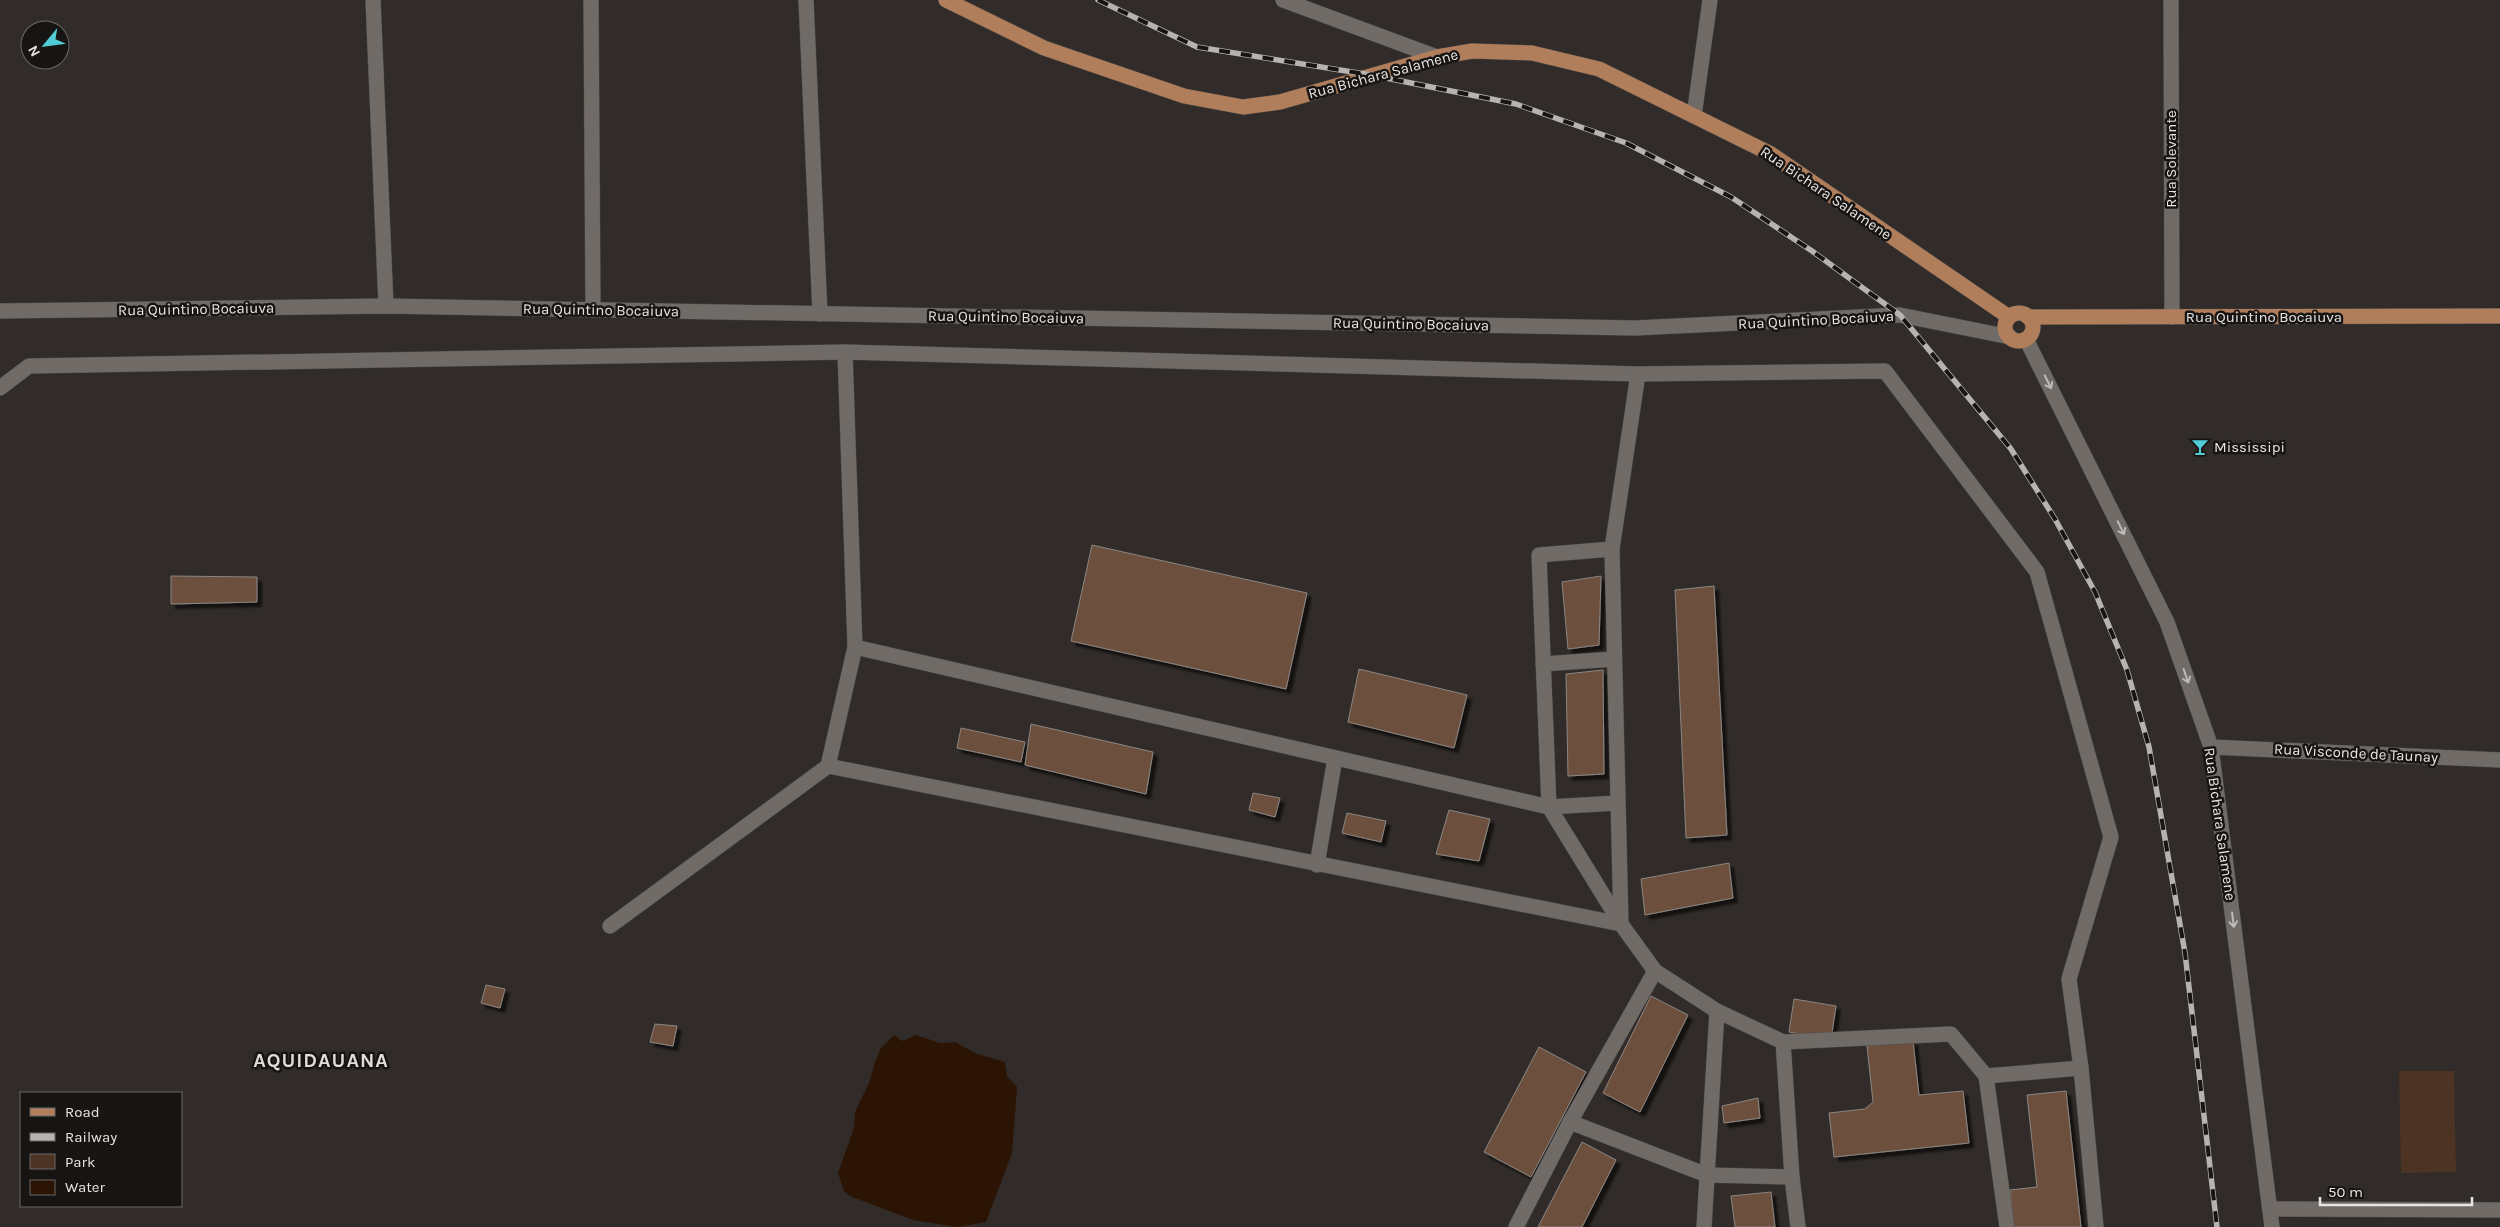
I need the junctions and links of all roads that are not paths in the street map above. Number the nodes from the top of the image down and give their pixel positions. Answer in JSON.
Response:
{"nodes":[{"id":1,"x":372,"y":0,"type":"edge"},
{"id":2,"x":591,"y":0,"type":"edge"},
{"id":3,"x":806,"y":0,"type":"edge"},
{"id":4,"x":946,"y":0,"type":"edge"},
{"id":5,"x":1283,"y":0,"type":"edge"},
{"id":6,"x":1710,"y":0,"type":"edge"},
{"id":7,"x":2171,"y":0,"type":"edge"},
{"id":8,"x":1437,"y":56,"type":"junction"},
{"id":9,"x":1694,"y":116,"type":"junction"},
{"id":10,"x":386,"y":306,"type":"junction"},
{"id":11,"x":593,"y":310,"type":"junction"},
{"id":12,"x":0,"y":311,"type":"edge"},
{"id":13,"x":820,"y":314,"type":"junction"},
{"id":14,"x":2500,"y":316,"type":"edge"},
{"id":15,"x":2009,"y":317,"type":"junction"},
{"id":16,"x":2028,"y":317,"type":"junction"},
{"id":17,"x":2172,"y":317,"type":"junction"},
{"id":18,"x":2010,"y":337,"type":"junction"},
{"id":19,"x":2026,"y":339,"type":"junction"},
{"id":20,"x":845,"y":352,"type":"junction"},
{"id":21,"x":1638,"y":374,"type":"junction"},
{"id":22,"x":0,"y":388,"type":"edge"},
{"id":23,"x":1612,"y":550,"type":"junction"},
{"id":24,"x":855,"y":648,"type":"junction"},
{"id":25,"x":1614,"y":658,"type":"junction"},
{"id":26,"x":1544,"y":664,"type":"junction"},
{"id":27,"x":2211,"y":747,"type":"junction"},
{"id":28,"x":1335,"y":758,"type":"junction"},
{"id":29,"x":2500,"y":760,"type":"edge"},
{"id":30,"x":828,"y":766,"type":"junction"},
{"id":31,"x":1617,"y":803,"type":"junction"},
{"id":32,"x":1549,"y":807,"type":"junction"},
{"id":33,"x":1317,"y":865,"type":"junction"},
{"id":34,"x":1621,"y":924,"type":"junction"},
{"id":35,"x":610,"y":926,"type":"dead end"},
{"id":36,"x":1655,"y":971,"type":"junction"},
{"id":37,"x":1717,"y":1011,"type":"junction"},
{"id":38,"x":1783,"y":1042,"type":"junction"},
{"id":39,"x":2081,"y":1068,"type":"junction"},
{"id":40,"x":1986,"y":1076,"type":"junction"},
{"id":41,"x":1570,"y":1122,"type":"junction"},
{"id":42,"x":1707,"y":1175,"type":"junction"},
{"id":43,"x":1792,"y":1177,"type":"junction"},
{"id":44,"x":2270,"y":1209,"type":"junction"},
{"id":45,"x":2500,"y":1210,"type":"edge"},
{"id":46,"x":1516,"y":1227,"type":"edge"},
{"id":47,"x":1704,"y":1227,"type":"edge"},
{"id":48,"x":1798,"y":1227,"type":"edge"},
{"id":49,"x":2007,"y":1227,"type":"edge"},
{"id":50,"x":2096,"y":1227,"type":"edge"},
{"id":51,"x":2272,"y":1227,"type":"edge"}],
"edges":[{"from":1,"to":10,"type":"street"},
{"from":2,"to":11,"type":"street"},
{"from":3,"to":13,"type":"street"},
{"from":4,"to":8,"type":"main road","name":"Rua Bichara Salamene"},
{"from":5,"to":8,"type":"street"},
{"from":6,"to":9,"type":"street"},
{"from":7,"to":17,"type":"street","name":"Rua Solevante"},
{"from":8,"to":9,"type":"main road","name":"Rua Bichara Salamene"},
{"from":9,"to":15,"type":"main road","name":"Rua Bichara Salamene"},
{"from":10,"to":11,"type":"street","name":"Rua Quintino Bocaiuva"},
{"from":10,"to":12,"type":"street","name":"Rua Quintino Bocaiuva"},
{"from":11,"to":13,"type":"street","name":"Rua Quintino Bocaiuva"},
{"from":13,"to":18,"type":"street","name":"Rua Quintino Bocaiuva"},
{"from":14,"to":17,"type":"main road","name":"Rua Quintino Bocaiuva"},
{"from":15,"to":16,"type":"main road"},
{"from":15,"to":18,"type":"main road"},
{"from":16,"to":17,"type":"main road","name":"Rua Quintino Bocaiuva"},
{"from":16,"to":19,"type":"main road"},
{"from":18,"to":19,"type":"main road"},
{"from":19,"to":27,"type":"street","name":"Rua Bichara Salamene","one_way":true},
{"from":20,"to":21,"type":"street"},
{"from":20,"to":22,"type":"street"},
{"from":20,"to":24,"type":"street"},
{"from":21,"to":23,"type":"street"},
{"from":21,"to":39,"type":"street"},
{"from":23,"to":25,"type":"street"},
{"from":23,"to":26,"type":"street"},
{"from":24,"to":28,"type":"street"},
{"from":24,"to":30,"type":"street"},
{"from":25,"to":26,"type":"street"},
{"from":25,"to":31,"type":"street"},
{"from":26,"to":32,"type":"street"},
{"from":27,"to":29,"type":"street","name":"Rua Visconde de Taunay"},
{"from":27,"to":44,"type":"street","name":"Rua Bichara Salamene","one_way":true},
{"from":28,"to":32,"type":"street"},
{"from":28,"to":33,"type":"street"},
{"from":30,"to":33,"type":"street"},
{"from":30,"to":35,"type":"street"},
{"from":31,"to":32,"type":"street"},
{"from":31,"to":34,"type":"street"},
{"from":32,"to":34,"type":"street"},
{"from":33,"to":34,"type":"street"},
{"from":34,"to":36,"type":"street"},
{"from":36,"to":37,"type":"street"},
{"from":36,"to":41,"type":"street"},
{"from":37,"to":38,"type":"street"},
{"from":37,"to":42,"type":"street"},
{"from":38,"to":40,"type":"street"},
{"from":38,"to":43,"type":"street"},
{"from":39,"to":40,"type":"street"},
{"from":39,"to":50,"type":"street"},
{"from":40,"to":49,"type":"street"},
{"from":41,"to":42,"type":"street"},
{"from":41,"to":46,"type":"street"},
{"from":42,"to":43,"type":"street"},
{"from":42,"to":47,"type":"street"},
{"from":43,"to":48,"type":"street"},
{"from":44,"to":45,"type":"street"},
{"from":44,"to":51,"type":"street","name":"Rua Bichara Salamene"}]}
